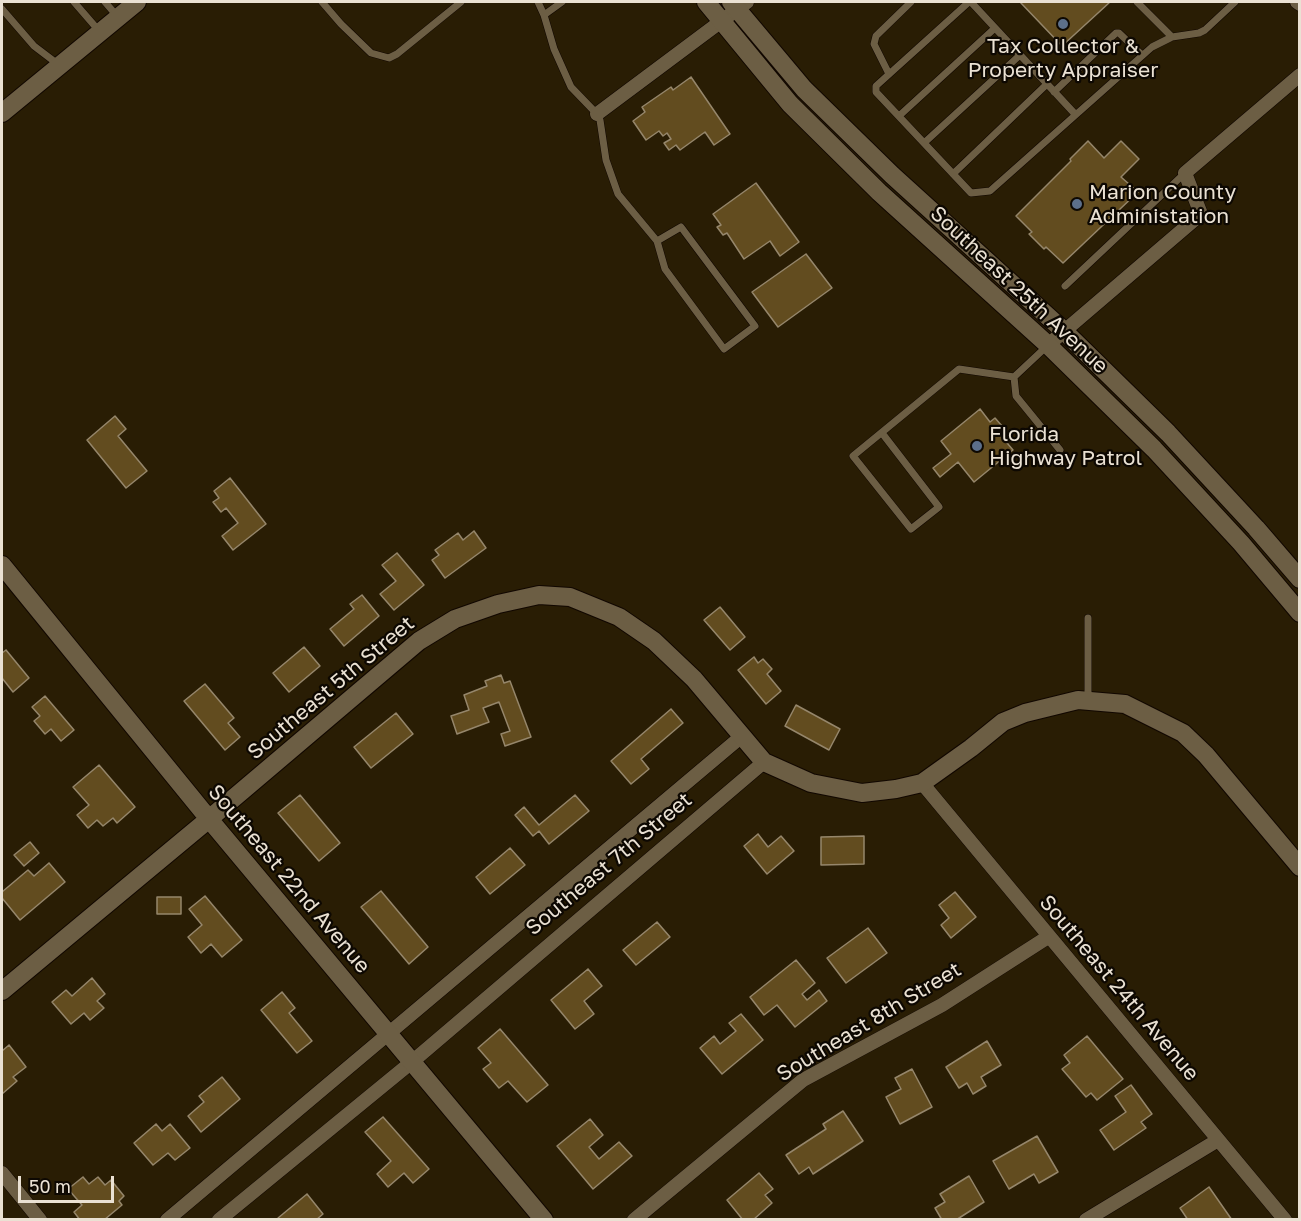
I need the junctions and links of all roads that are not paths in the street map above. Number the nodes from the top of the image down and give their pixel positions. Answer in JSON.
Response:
{"nodes":[{"id":1,"x":74,"y":2,"type":"edge"},
{"id":2,"x":105,"y":2,"type":"edge"},
{"id":3,"x":137,"y":2,"type":"edge"},
{"id":4,"x":322,"y":2,"type":"edge"},
{"id":5,"x":461,"y":2,"type":"edge"},
{"id":6,"x":538,"y":2,"type":"edge"},
{"id":7,"x":562,"y":2,"type":"edge"},
{"id":8,"x":706,"y":2,"type":"edge"},
{"id":9,"x":911,"y":2,"type":"edge"},
{"id":10,"x":970,"y":2,"type":"edge"},
{"id":11,"x":1137,"y":2,"type":"edge"},
{"id":12,"x":1234,"y":2,"type":"edge"},
{"id":13,"x":739,"y":4,"type":"edge"},
{"id":14,"x":2,"y":9,"type":"edge"},
{"id":15,"x":544,"y":15,"type":"junction"},
{"id":16,"x":118,"y":17,"type":"junction"},
{"id":17,"x":721,"y":22,"type":"junction"},
{"id":18,"x":995,"y":28,"type":"junction"},
{"id":19,"x":100,"y":32,"type":"junction"},
{"id":20,"x":1172,"y":37,"type":"junction"},
{"id":21,"x":1020,"y":55,"type":"junction"},
{"id":22,"x":1142,"y":55,"type":"junction"},
{"id":23,"x":59,"y":65,"type":"junction"},
{"id":24,"x":889,"y":74,"type":"junction"},
{"id":25,"x":1299,"y":75,"type":"edge"},
{"id":26,"x":1047,"y":84,"type":"junction"},
{"id":27,"x":1054,"y":92,"type":"junction"},
{"id":28,"x":2,"y":113,"type":"edge"},
{"id":29,"x":597,"y":114,"type":"junction"},
{"id":30,"x":1075,"y":114,"type":"junction"},
{"id":31,"x":899,"y":116,"type":"junction"},
{"id":32,"x":924,"y":143,"type":"junction"},
{"id":33,"x":1185,"y":173,"type":"junction"},
{"id":34,"x":953,"y":174,"type":"junction"},
{"id":35,"x":657,"y":241,"type":"junction"},
{"id":36,"x":1065,"y":286,"type":"dead end"},
{"id":37,"x":1064,"y":331,"type":"junction"},
{"id":38,"x":1048,"y":345,"type":"junction"},
{"id":39,"x":1014,"y":377,"type":"junction"},
{"id":40,"x":882,"y":433,"type":"junction"},
{"id":41,"x":1060,"y":450,"type":"dead end"},
{"id":42,"x":2,"y":565,"type":"edge"},
{"id":43,"x":1299,"y":579,"type":"edge"},
{"id":44,"x":1299,"y":613,"type":"edge"},
{"id":45,"x":1088,"y":618,"type":"dead end"},
{"id":46,"x":1083,"y":700,"type":"junction"},
{"id":47,"x":742,"y":736,"type":"junction"},
{"id":48,"x":764,"y":762,"type":"junction"},
{"id":49,"x":922,"y":783,"type":"junction"},
{"id":50,"x":209,"y":819,"type":"junction"},
{"id":51,"x":1299,"y":867,"type":"edge"},
{"id":52,"x":1048,"y":937,"type":"junction"},
{"id":53,"x":2,"y":991,"type":"edge"},
{"id":54,"x":390,"y":1034,"type":"junction"},
{"id":55,"x":412,"y":1061,"type":"junction"},
{"id":56,"x":1218,"y":1140,"type":"junction"},
{"id":57,"x":2,"y":1173,"type":"edge"},
{"id":58,"x":40,"y":1220,"type":"edge"},
{"id":59,"x":167,"y":1220,"type":"edge"},
{"id":60,"x":219,"y":1220,"type":"edge"},
{"id":61,"x":544,"y":1220,"type":"edge"},
{"id":62,"x":634,"y":1220,"type":"edge"},
{"id":63,"x":1086,"y":1220,"type":"edge"},
{"id":64,"x":1285,"y":1220,"type":"edge"}],
"edges":[{"from":1,"to":19,"type":"lane"},
{"from":2,"to":16,"type":"lane"},
{"from":3,"to":16,"type":"street"},
{"from":4,"to":5,"type":"lane"},
{"from":6,"to":15,"type":"lane"},
{"from":7,"to":15,"type":"lane"},
{"from":8,"to":17,"type":"street","name":"Southeast 25th Avenue"},
{"from":9,"to":24,"type":"lane"},
{"from":10,"to":18,"type":"lane"},
{"from":10,"to":24,"type":"lane"},
{"from":11,"to":20,"type":"lane"},
{"from":12,"to":20,"type":"lane"},
{"from":13,"to":17,"type":"street"},
{"from":13,"to":37,"type":"street","name":"Southeast 25th Avenue"},
{"from":14,"to":23,"type":"lane"},
{"from":15,"to":29,"type":"lane"},
{"from":16,"to":19,"type":"street"},
{"from":17,"to":29,"type":"street"},
{"from":17,"to":38,"type":"street","name":"Southeast 25th Avenue"},
{"from":18,"to":21,"type":"lane"},
{"from":18,"to":31,"type":"lane"},
{"from":19,"to":23,"type":"street"},
{"from":20,"to":22,"type":"lane"},
{"from":21,"to":26,"type":"lane"},
{"from":21,"to":32,"type":"lane"},
{"from":22,"to":27,"type":"lane"},
{"from":22,"to":30,"type":"lane"},
{"from":23,"to":28,"type":"street"},
{"from":24,"to":31,"type":"lane"},
{"from":25,"to":33,"type":"street"},
{"from":26,"to":27,"type":"lane"},
{"from":26,"to":34,"type":"lane"},
{"from":27,"to":30,"type":"lane"},
{"from":29,"to":35,"type":"lane"},
{"from":30,"to":34,"type":"lane"},
{"from":31,"to":32,"type":"lane"},
{"from":32,"to":34,"type":"lane"},
{"from":33,"to":36,"type":"lane"},
{"from":33,"to":37,"type":"street"},
{"from":35,"to":35,"type":"lane"},
{"from":37,"to":38,"type":"street"},
{"from":37,"to":43,"type":"street","name":"Southeast 25th Avenue"},
{"from":38,"to":39,"type":"lane"},
{"from":38,"to":44,"type":"street","name":"Southeast 25th Avenue"},
{"from":39,"to":40,"type":"lane"},
{"from":39,"to":41,"type":"lane"},
{"from":40,"to":40,"type":"lane"},
{"from":42,"to":50,"type":"street","name":"Southeast 22nd Avenue"},
{"from":45,"to":46,"type":"lane"},
{"from":46,"to":49,"type":"street"},
{"from":46,"to":51,"type":"street"},
{"from":47,"to":48,"type":"street","name":"Southeast 5th Street"},
{"from":47,"to":50,"type":"street","name":"Southeast 5th Street"},
{"from":47,"to":54,"type":"street","name":"Southeast 7th Street"},
{"from":48,"to":49,"type":"street"},
{"from":48,"to":55,"type":"street","name":"Southeast 7th Street"},
{"from":49,"to":52,"type":"street","name":"Southeast 24th Avenue"},
{"from":50,"to":53,"type":"street","name":"Southeast 5th Street"},
{"from":50,"to":54,"type":"street","name":"Southeast 22nd Avenue"},
{"from":52,"to":56,"type":"street","name":"Southeast 24th Avenue"},
{"from":52,"to":62,"type":"street","name":"Southeast 8th Street"},
{"from":54,"to":55,"type":"street","name":"Southeast 22nd Avenue"},
{"from":54,"to":59,"type":"street","name":"Southeast 7th Street"},
{"from":55,"to":60,"type":"street","name":"Southeast 7th Street"},
{"from":55,"to":61,"type":"street","name":"Southeast 22nd Avenue"},
{"from":56,"to":63,"type":"street"},
{"from":56,"to":64,"type":"street","name":"Southeast 24th Avenue"},
{"from":57,"to":58,"type":"street"}]}
